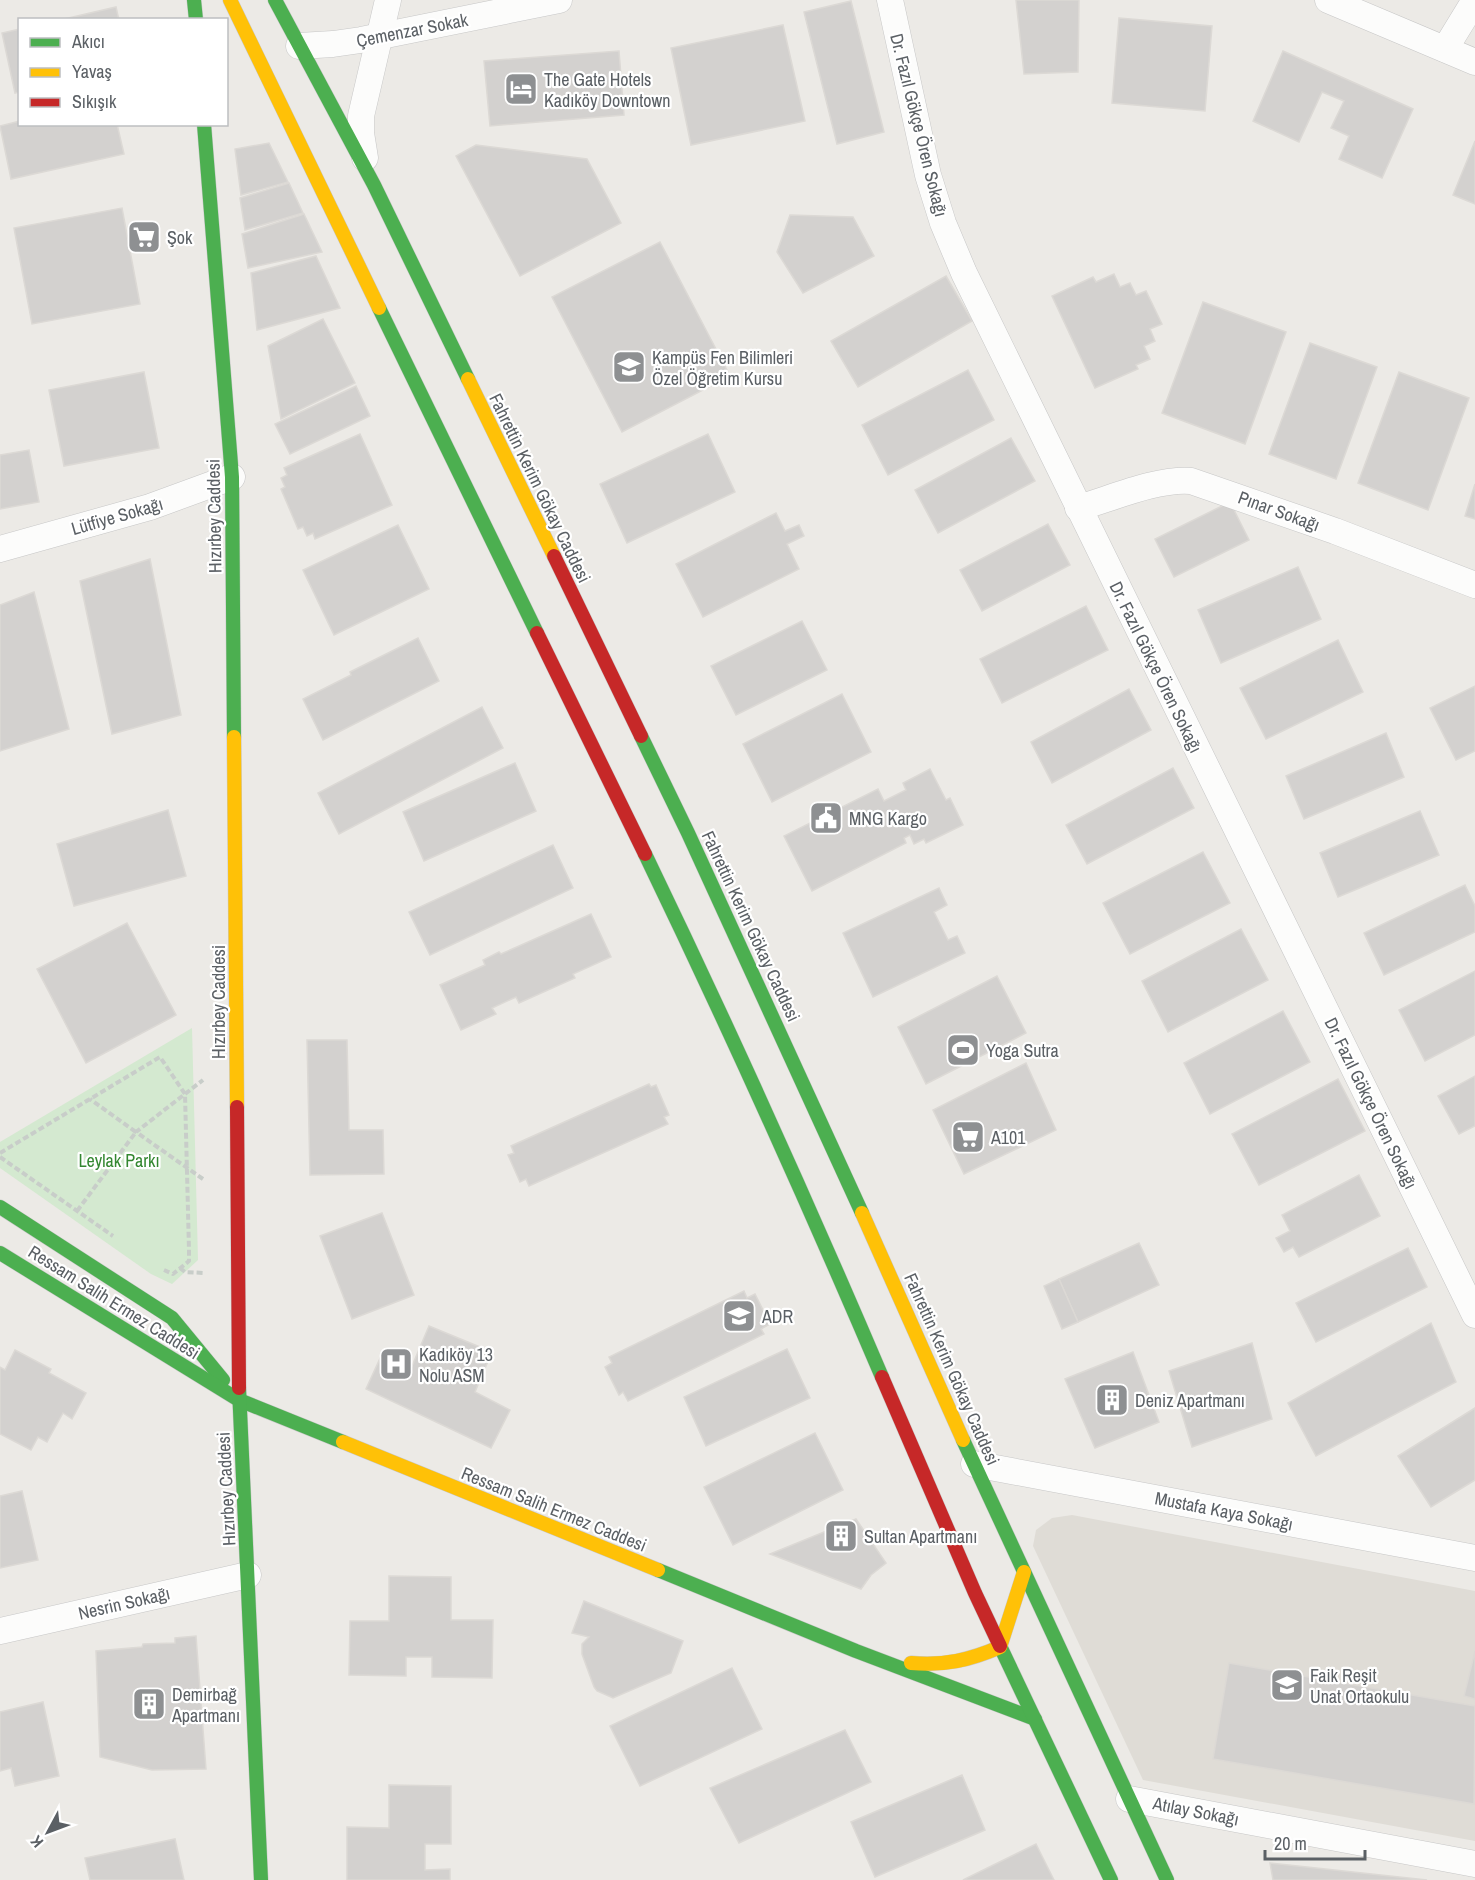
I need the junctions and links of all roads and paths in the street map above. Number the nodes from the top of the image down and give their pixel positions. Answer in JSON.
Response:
{"nodes":[{"id":1,"x":194,"y":0,"type":"edge"},
{"id":2,"x":230,"y":0,"type":"edge"},
{"id":3,"x":275,"y":0,"type":"edge"},
{"id":4,"x":388,"y":0,"type":"edge"},
{"id":5,"x":559,"y":0,"type":"edge"},
{"id":6,"x":890,"y":0,"type":"edge"},
{"id":7,"x":1328,"y":0,"type":"edge"},
{"id":8,"x":1475,"y":0,"type":"edge"},
{"id":9,"x":196,"y":18,"type":"edge"},
{"id":10,"x":381,"y":36,"type":"junction"},
{"id":11,"x":299,"y":46,"type":"junction"},
{"id":12,"x":1445,"y":49,"type":"junction"},
{"id":13,"x":1475,"y":62,"type":"edge"},
{"id":14,"x":204,"y":126,"type":"edge"},
{"id":15,"x":374,"y":185,"type":"junction"},
{"id":16,"x":232,"y":477,"type":"junction"},
{"id":17,"x":1078,"y":508,"type":"junction"},
{"id":18,"x":0,"y":549,"type":"edge"},
{"id":19,"x":1475,"y":585,"type":"edge"},
{"id":20,"x":185,"y":1094,"type":"junction"},
{"id":21,"x":90,"y":1099,"type":"junction"},
{"id":22,"x":136,"y":1132,"type":"junction"},
{"id":23,"x":0,"y":1153,"type":"edge"},
{"id":24,"x":0,"y":1157,"type":"edge"},
{"id":25,"x":187,"y":1168,"type":"junction"},
{"id":26,"x":202,"y":1179,"type":"dead end"},
{"id":27,"x":0,"y":1207,"type":"edge"},
{"id":28,"x":77,"y":1211,"type":"junction"},
{"id":29,"x":122,"y":1242,"type":"dead end"},
{"id":30,"x":0,"y":1253,"type":"edge"},
{"id":31,"x":155,"y":1266,"type":"dead end"},
{"id":32,"x":180,"y":1268,"type":"junction"},
{"id":33,"x":187,"y":1273,"type":"dead end"},
{"id":34,"x":1475,"y":1315,"type":"edge"},
{"id":35,"x":239,"y":1400,"type":"junction"},
{"id":36,"x":974,"y":1464,"type":"junction"},
{"id":37,"x":1475,"y":1558,"type":"edge"},
{"id":38,"x":1024,"y":1572,"type":"junction"},
{"id":39,"x":248,"y":1575,"type":"junction"},
{"id":40,"x":0,"y":1631,"type":"edge"},
{"id":41,"x":1000,"y":1647,"type":"junction"},
{"id":42,"x":856,"y":1651,"type":"junction"},
{"id":43,"x":1035,"y":1719,"type":"junction"},
{"id":44,"x":1129,"y":1799,"type":"junction"},
{"id":45,"x":1475,"y":1864,"type":"edge"},
{"id":46,"x":261,"y":1880,"type":"edge"},
{"id":47,"x":1111,"y":1880,"type":"edge"},
{"id":48,"x":1167,"y":1880,"type":"edge"}],
"edges":[{"from":1,"to":9,"type":"main road"},
{"from":2,"to":41,"type":"main road"},
{"from":3,"to":11,"type":"main road","name":"Fahrettin Kerim Gökay Caddesi"},
{"from":4,"to":10,"type":"street"},
{"from":5,"to":10,"type":"street","name":"Çemenzar Sokak"},
{"from":6,"to":17,"type":"street","name":"Dr. Fazıl Gökçe Ören Sokağı"},
{"from":7,"to":12,"type":"street"},
{"from":8,"to":12,"type":"street"},
{"from":10,"to":11,"type":"street","name":"Çemenzar Sokak"},
{"from":10,"to":15,"type":"street"},
{"from":11,"to":15,"type":"main road","name":"Fahrettin Kerim Gökay Caddesi"},
{"from":12,"to":13,"type":"street"},
{"from":14,"to":16,"type":"main road","name":"Hızırbey Caddesi"},
{"from":15,"to":36,"type":"main road","name":"Fahrettin Kerim Gökay Caddesi"},
{"from":16,"to":18,"type":"street","name":"Lütfiye Sokağı"},
{"from":16,"to":35,"type":"main road","name":"Hızırbey Caddesi"},
{"from":17,"to":19,"type":"street","name":"Pınar Sokağı"},
{"from":17,"to":34,"type":"street","name":"Dr. Fazıl Gökçe Ören Sokağı"},
{"from":20,"to":21,"type":"path"},
{"from":20,"to":22,"type":"path"},
{"from":20,"to":25,"type":"path"},
{"from":21,"to":22,"type":"path"},
{"from":21,"to":23,"type":"path"},
{"from":22,"to":25,"type":"path"},
{"from":22,"to":28,"type":"path"},
{"from":24,"to":28,"type":"path"},
{"from":25,"to":26,"type":"path"},
{"from":25,"to":32,"type":"path"},
{"from":27,"to":35,"type":"main road","name":"Ressam Salih Ermez Caddesi"},
{"from":28,"to":29,"type":"path"},
{"from":30,"to":35,"type":"main road","name":"Ressam Salih Ermez Caddesi"},
{"from":31,"to":32,"type":"path"},
{"from":32,"to":33,"type":"path"},
{"from":35,"to":39,"type":"main road","name":"Hızırbey Caddesi"},
{"from":35,"to":42,"type":"main road","name":"Ressam Salih Ermez Caddesi"},
{"from":36,"to":37,"type":"street","name":"Mustafa Kaya Sokağı"},
{"from":36,"to":38,"type":"main road","name":"Fahrettin Kerim Gökay Caddesi"},
{"from":38,"to":41,"type":"main road"},
{"from":38,"to":44,"type":"main road","name":"Fahrettin Kerim Gökay Caddesi"},
{"from":39,"to":40,"type":"street","name":"Nesrin Sokağı"},
{"from":39,"to":46,"type":"main road","name":"Hızırbey Caddesi"},
{"from":41,"to":42,"type":"main road"},
{"from":41,"to":43,"type":"main road"},
{"from":42,"to":43,"type":"main road"},
{"from":43,"to":47,"type":"main road"},
{"from":44,"to":45,"type":"street","name":"Atılay Sokağı"},
{"from":44,"to":48,"type":"main road","name":"Fahrettin Kerim Gökay Caddesi"}]}
